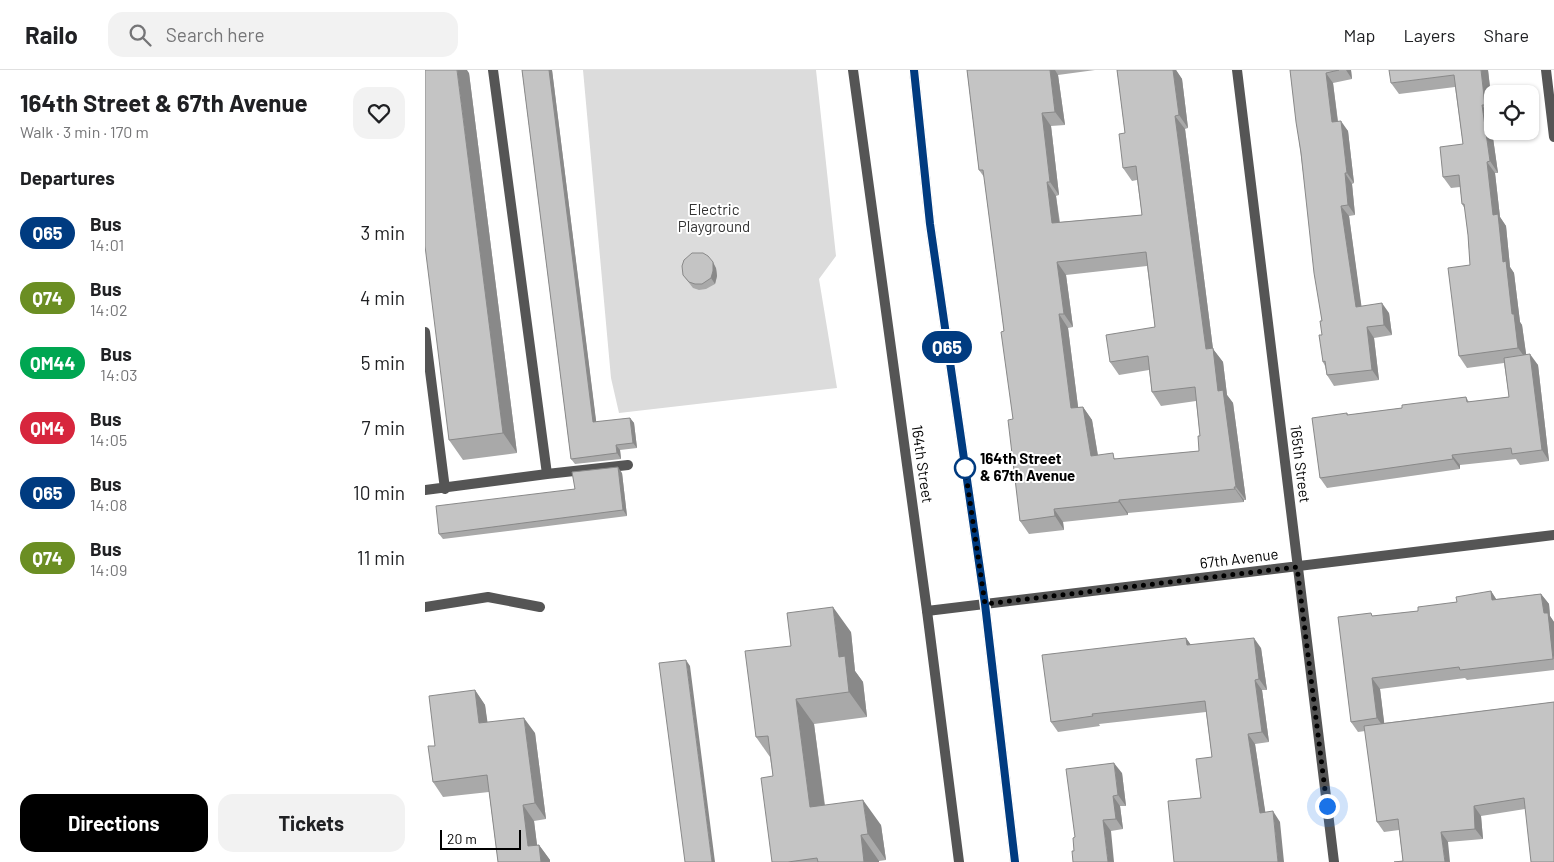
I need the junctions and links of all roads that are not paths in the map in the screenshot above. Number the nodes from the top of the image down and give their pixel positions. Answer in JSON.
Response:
{"nodes":[{"id":1,"x":493,"y":70,"type":"edge"},
{"id":2,"x":853,"y":70,"type":"edge"},
{"id":3,"x":914,"y":70,"type":"edge"},
{"id":4,"x":1237,"y":70,"type":"edge"},
{"id":5,"x":1545,"y":70,"type":"edge"},
{"id":6,"x":1554,"y":137,"type":"edge"},
{"id":7,"x":425,"y":332,"type":"edge"},
{"id":8,"x":629,"y":465,"type":"dead end"},
{"id":9,"x":547,"y":474,"type":"junction"},
{"id":10,"x":445,"y":489,"type":"junction"},
{"id":11,"x":425,"y":490,"type":"edge"},
{"id":12,"x":1554,"y":535,"type":"edge"},
{"id":13,"x":1297,"y":567,"type":"junction"},
{"id":14,"x":985,"y":604,"type":"junction"},
{"id":15,"x":425,"y":607,"type":"edge"},
{"id":16,"x":540,"y":608,"type":"dead end"},
{"id":17,"x":927,"y":611,"type":"junction"},
{"id":18,"x":959,"y":862,"type":"edge"},
{"id":19,"x":1015,"y":862,"type":"edge"},
{"id":20,"x":1334,"y":862,"type":"edge"}],
"edges":[{"from":1,"to":9,"type":"street"},
{"from":2,"to":17,"type":"street","name":"164th Street"},
{"from":3,"to":14,"type":"street"},
{"from":4,"to":13,"type":"street","name":"165th Street"},
{"from":5,"to":6,"type":"street"},
{"from":7,"to":10,"type":"street"},
{"from":8,"to":9,"type":"street"},
{"from":9,"to":10,"type":"street"},
{"from":10,"to":11,"type":"street"},
{"from":12,"to":13,"type":"street","name":"67th Avenue"},
{"from":13,"to":14,"type":"street","name":"67th Avenue"},
{"from":13,"to":20,"type":"street","name":"165th Street"},
{"from":14,"to":17,"type":"street","name":"67th Avenue"},
{"from":14,"to":19,"type":"street"},
{"from":15,"to":16,"type":"street"},
{"from":17,"to":18,"type":"street","name":"164th Street"}]}
